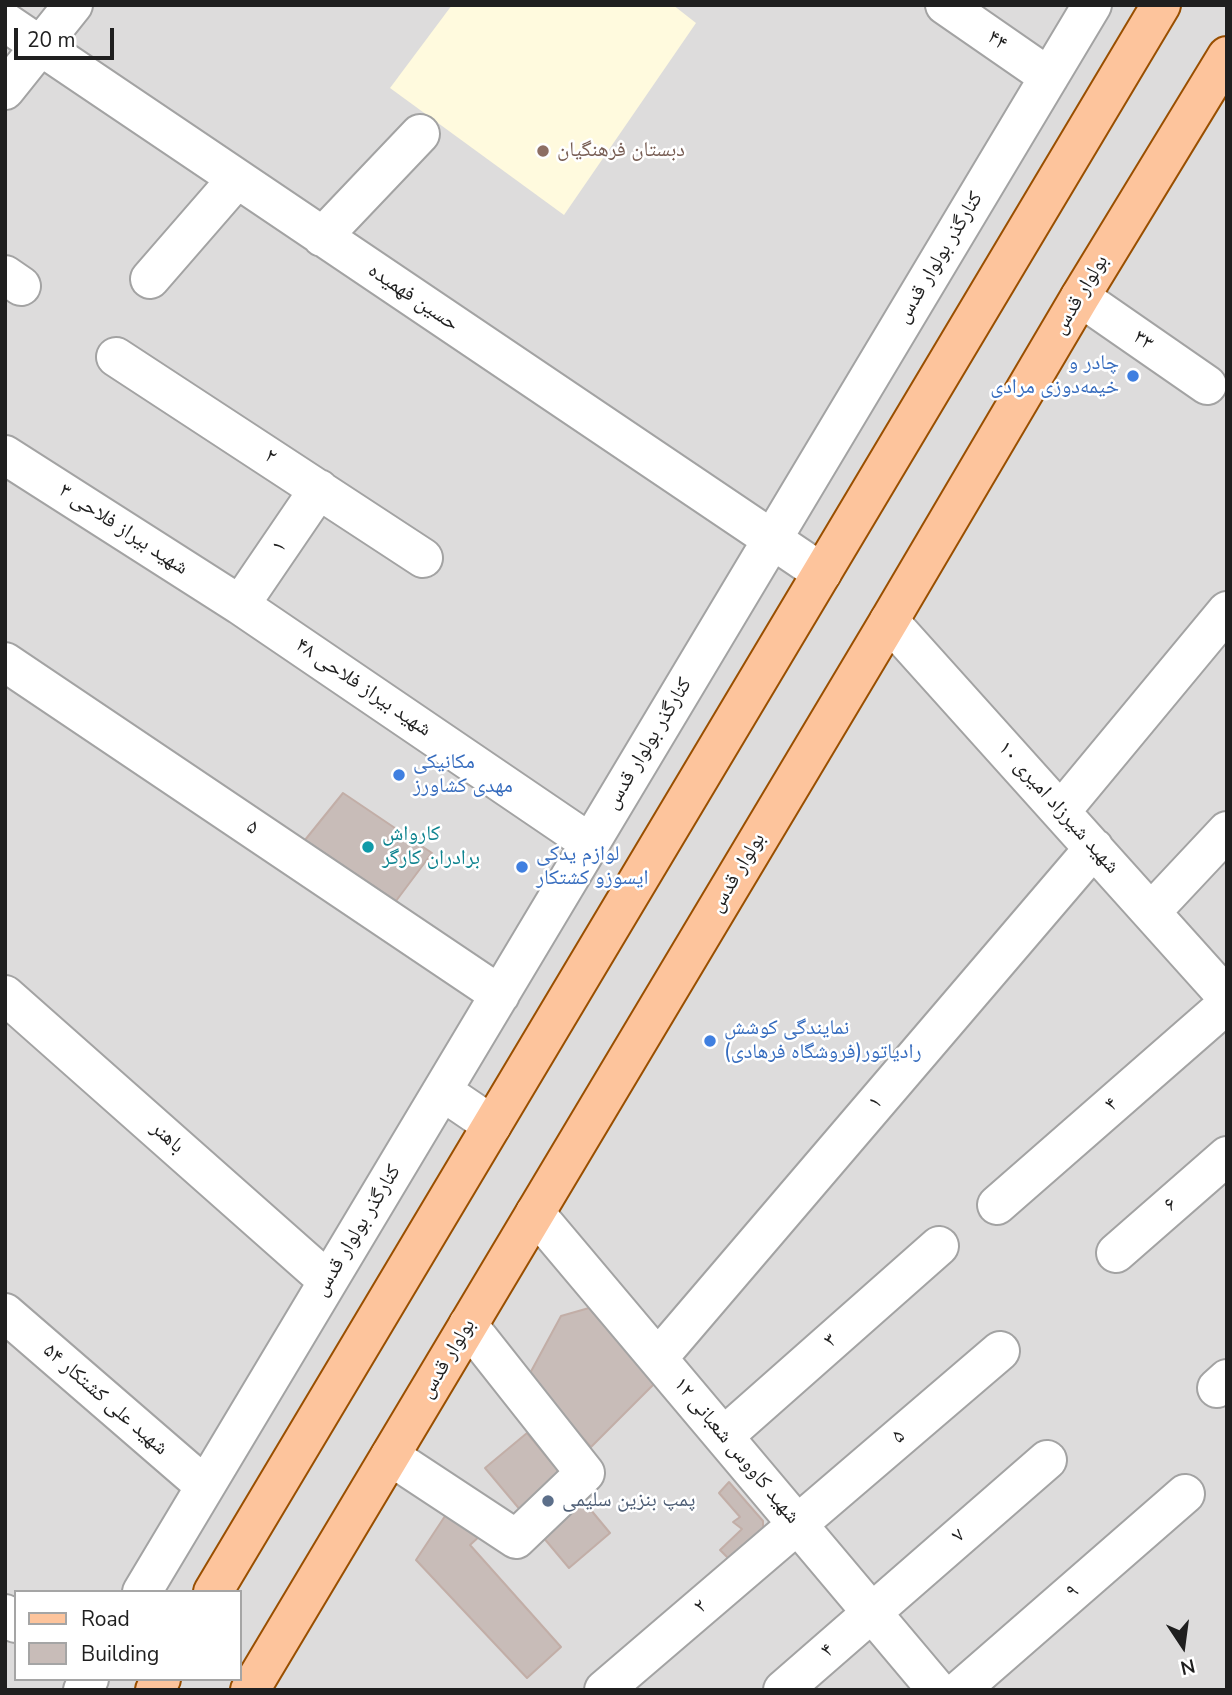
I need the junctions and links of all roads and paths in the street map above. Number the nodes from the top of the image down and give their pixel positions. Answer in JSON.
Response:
{"nodes":[{"id":1,"x":73,"y":5,"type":"edge"},
{"id":2,"x":945,"y":5,"type":"edge"},
{"id":3,"x":1092,"y":5,"type":"edge"},
{"id":4,"x":1151,"y":9,"type":"edge"},
{"id":5,"x":5,"y":22,"type":"edge"},
{"id":6,"x":38,"y":47,"type":"junction"},
{"id":7,"x":1227,"y":56,"type":"edge"},
{"id":8,"x":1049,"y":77,"type":"junction"},
{"id":9,"x":5,"y":90,"type":"edge"},
{"id":10,"x":420,"y":134,"type":"dead end"},
{"id":11,"x":236,"y":180,"type":"junction"},
{"id":12,"x":322,"y":237,"type":"junction"},
{"id":13,"x":150,"y":279,"type":"dead end"},
{"id":14,"x":1080,"y":297,"type":"junction"},
{"id":15,"x":116,"y":357,"type":"dead end"},
{"id":16,"x":1207,"y":385,"type":"dead end"},
{"id":17,"x":5,"y":454,"type":"edge"},
{"id":18,"x":319,"y":489,"type":"junction"},
{"id":19,"x":772,"y":540,"type":"junction"},
{"id":20,"x":423,"y":558,"type":"dead end"},
{"id":21,"x":822,"y":573,"type":"junction"},
{"id":22,"x":240,"y":605,"type":"junction"},
{"id":23,"x":1227,"y":611,"type":"edge"},
{"id":24,"x":889,"y":621,"type":"junction"},
{"id":25,"x":5,"y":662,"type":"edge"},
{"id":26,"x":1060,"y":811,"type":"junction"},
{"id":27,"x":1227,"y":831,"type":"edge"},
{"id":28,"x":590,"y":843,"type":"junction"},
{"id":29,"x":1094,"y":848,"type":"junction"},
{"id":30,"x":1151,"y":912,"type":"junction"},
{"id":31,"x":5,"y":995,"type":"edge"},
{"id":32,"x":499,"y":995,"type":"junction"},
{"id":33,"x":1227,"y":997,"type":"edge"},
{"id":34,"x":1227,"y":1004,"type":"edge"},
{"id":35,"x":442,"y":1091,"type":"junction"},
{"id":36,"x":492,"y":1125,"type":"junction"},
{"id":37,"x":1227,"y":1156,"type":"edge"},
{"id":38,"x":997,"y":1205,"type":"dead end"},
{"id":39,"x":535,"y":1213,"type":"junction"},
{"id":40,"x":939,"y":1246,"type":"dead end"},
{"id":41,"x":1116,"y":1254,"type":"dead end"},
{"id":42,"x":328,"y":1281,"type":"junction"},
{"id":43,"x":5,"y":1313,"type":"edge"},
{"id":44,"x":468,"y":1325,"type":"junction"},
{"id":45,"x":1000,"y":1350,"type":"dead end"},
{"id":46,"x":658,"y":1358,"type":"junction"},
{"id":47,"x":724,"y":1436,"type":"junction"},
{"id":48,"x":390,"y":1456,"type":"junction"},
{"id":49,"x":1047,"y":1460,"type":"dead end"},
{"id":50,"x":205,"y":1486,"type":"junction"},
{"id":51,"x":1185,"y":1494,"type":"dead end"},
{"id":52,"x":798,"y":1524,"type":"junction"},
{"id":53,"x":143,"y":1590,"type":"edge"},
{"id":54,"x":214,"y":1590,"type":"edge"},
{"id":55,"x":872,"y":1612,"type":"junction"},
{"id":56,"x":250,"y":1690,"type":"edge"},
{"id":57,"x":604,"y":1690,"type":"edge"},
{"id":58,"x":783,"y":1690,"type":"edge"},
{"id":59,"x":937,"y":1690,"type":"edge"},
{"id":60,"x":960,"y":1690,"type":"edge"}],
"edges":[{"from":1,"to":6,"type":"street"},
{"from":2,"to":8,"type":"street","name":"۴۴"},
{"from":3,"to":8,"type":"street","name":"کنارگذر بولوار قدس"},
{"from":4,"to":21,"type":"main road"},
{"from":5,"to":6,"type":"street","name":"حسین فهمیده"},
{"from":6,"to":9,"type":"street"},
{"from":6,"to":11,"type":"street","name":"حسین فهمیده"},
{"from":7,"to":14,"type":"main road","name":"بولوار قدس"},
{"from":8,"to":19,"type":"street","name":"کنارگذر بولوار قدس"},
{"from":10,"to":12,"type":"street"},
{"from":11,"to":12,"type":"street","name":"حسین فهمیده"},
{"from":11,"to":13,"type":"street"},
{"from":12,"to":19,"type":"street","name":"حسین فهمیده"},
{"from":14,"to":16,"type":"street","name":"۳۳"},
{"from":14,"to":24,"type":"main road","name":"بولوار قدس"},
{"from":15,"to":18,"type":"street","name":"۲"},
{"from":17,"to":22,"type":"street","name":"شهید بیراز فلاحی ۳"},
{"from":18,"to":20,"type":"street","name":"۲"},
{"from":18,"to":22,"type":"street","name":"۱"},
{"from":19,"to":21,"type":"street","name":"حسین فهمیده"},
{"from":19,"to":28,"type":"street","name":"کنارگذر بولوار قدس"},
{"from":21,"to":36,"type":"main road"},
{"from":22,"to":28,"type":"street","name":"شهید بیراز فلاحی ۴۸"},
{"from":23,"to":26,"type":"street"},
{"from":24,"to":26,"type":"street","name":"شهید شیرزاد امیری ۱۰"},
{"from":24,"to":39,"type":"main road","name":"بولوار قدس"},
{"from":25,"to":32,"type":"street","name":"۵"},
{"from":26,"to":29,"type":"street","name":"شهید شیرزاد امیری ۱۰"},
{"from":27,"to":30,"type":"street"},
{"from":28,"to":32,"type":"street","name":"کنارگذر بولوار قدس"},
{"from":29,"to":30,"type":"street","name":"شهید شیرزاد امیری ۱۰"},
{"from":29,"to":46,"type":"street","name":"۱"},
{"from":30,"to":33,"type":"street","name":"شهید شیرزاد امیری ۱۰"},
{"from":31,"to":42,"type":"street","name":"باهنر"},
{"from":32,"to":35,"type":"street","name":"کنارگذر بولوار قدس"},
{"from":34,"to":38,"type":"street","name":"۴"},
{"from":35,"to":36,"type":"street"},
{"from":35,"to":42,"type":"street","name":"کنارگذر بولوار قدس"},
{"from":36,"to":54,"type":"main road"},
{"from":37,"to":41,"type":"street","name":"۶"},
{"from":39,"to":44,"type":"main road","name":"بولوار قدس"},
{"from":39,"to":46,"type":"street","name":"شهید کاووس شعبانی ۱۲"},
{"from":40,"to":47,"type":"street","name":"۳"},
{"from":42,"to":50,"type":"street","name":"کنارگذر بولوار قدس"},
{"from":43,"to":50,"type":"street","name":"شهید علی کشتکار ۵۴"},
{"from":44,"to":48,"type":"main road","name":"بولوار قدس"},
{"from":44,"to":48,"type":"street"},
{"from":45,"to":52,"type":"street","name":"۵"},
{"from":46,"to":47,"type":"street","name":"شهید کاووس شعبانی ۱۲"},
{"from":47,"to":52,"type":"street","name":"شهید کاووس شعبانی ۱۲"},
{"from":48,"to":56,"type":"main road","name":"بولوار قدس"},
{"from":49,"to":55,"type":"street","name":"۷"},
{"from":50,"to":53,"type":"street","name":"کنارگذر بولوار قدس"},
{"from":51,"to":60,"type":"street","name":"۹"},
{"from":52,"to":55,"type":"street","name":"شهید کاووس شعبانی ۱۲"},
{"from":52,"to":57,"type":"street","name":"۲"},
{"from":55,"to":58,"type":"street","name":"۴"},
{"from":55,"to":59,"type":"street","name":"شهید کاووس شعبانی ۱۲"}]}
